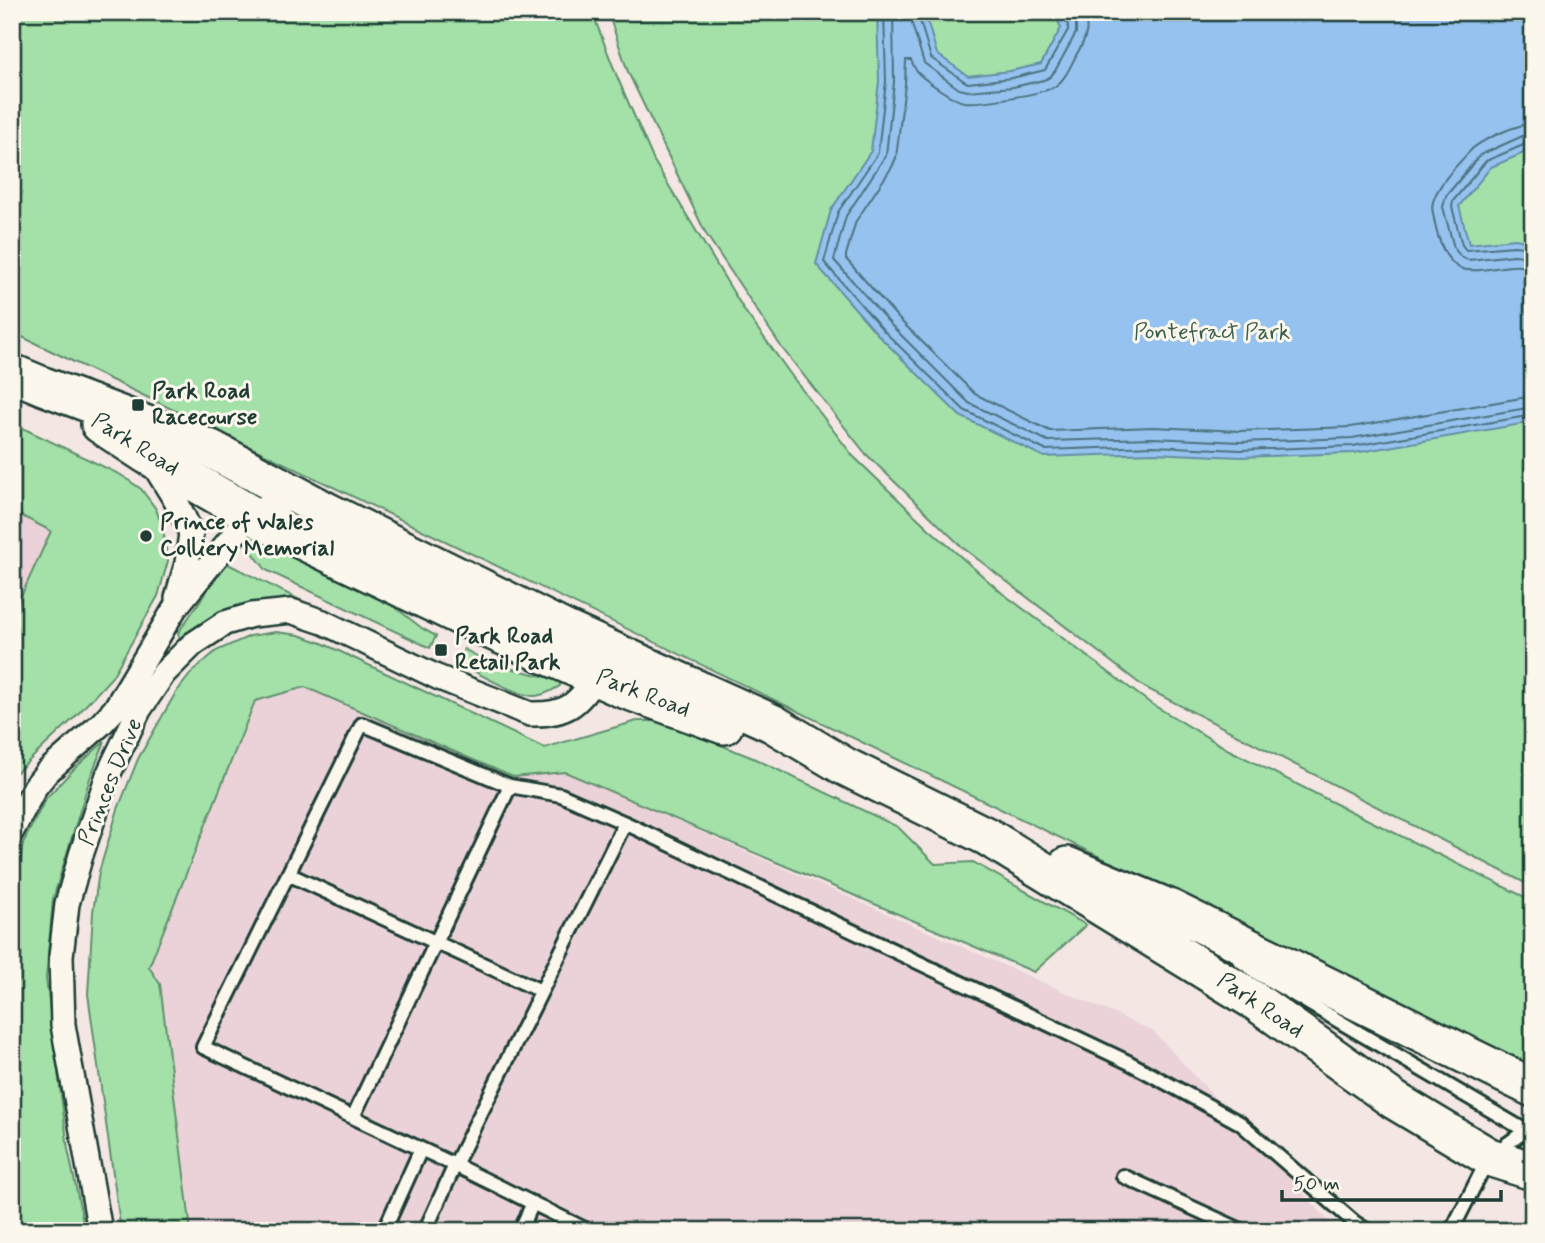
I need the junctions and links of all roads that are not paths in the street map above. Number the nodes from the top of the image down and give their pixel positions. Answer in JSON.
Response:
{"nodes":[{"id":1,"x":28,"y":380,"type":"edge"},
{"id":2,"x":147,"y":455,"type":"junction"},
{"id":3,"x":302,"y":498,"type":"junction"},
{"id":4,"x":250,"y":515,"type":"junction"},
{"id":5,"x":175,"y":608,"type":"junction"},
{"id":6,"x":564,"y":629,"type":"junction"},
{"id":7,"x":599,"y":687,"type":"junction"},
{"id":8,"x":844,"y":766,"type":"junction"},
{"id":9,"x":510,"y":786,"type":"junction"},
{"id":10,"x":625,"y":823,"type":"junction"},
{"id":11,"x":12,"y":831,"type":"edge"},
{"id":12,"x":988,"y":837,"type":"junction"},
{"id":13,"x":288,"y":874,"type":"junction"},
{"id":14,"x":1171,"y":908,"type":"junction"},
{"id":15,"x":436,"y":942,"type":"junction"},
{"id":16,"x":541,"y":991,"type":"junction"},
{"id":17,"x":1533,"y":1088,"type":"edge"},
{"id":18,"x":353,"y":1117,"type":"junction"},
{"id":19,"x":1530,"y":1132,"type":"edge"},
{"id":20,"x":421,"y":1149,"type":"junction"},
{"id":21,"x":1489,"y":1157,"type":"junction"},
{"id":22,"x":454,"y":1165,"type":"junction"},
{"id":23,"x":1533,"y":1171,"type":"edge"},
{"id":24,"x":1123,"y":1176,"type":"dead end"},
{"id":25,"x":533,"y":1203,"type":"junction"},
{"id":26,"x":1452,"y":1229,"type":"edge"},
{"id":27,"x":100,"y":1231,"type":"edge"},
{"id":28,"x":384,"y":1231,"type":"edge"},
{"id":29,"x":425,"y":1231,"type":"edge"},
{"id":30,"x":520,"y":1231,"type":"edge"},
{"id":31,"x":589,"y":1231,"type":"edge"},
{"id":32,"x":1243,"y":1231,"type":"edge"},
{"id":33,"x":1368,"y":1231,"type":"edge"}],
"edges":[{"from":1,"to":2,"type":"main road","name":"Park Road"},
{"from":1,"to":3,"type":"main road","name":"Park Road"},
{"from":2,"to":4,"type":"main road","name":"Park Road"},
{"from":2,"to":5,"type":"street","name":"Princes Drive"},
{"from":3,"to":4,"type":"street","name":"Princes Drive"},
{"from":3,"to":6,"type":"main road","name":"Park Road"},
{"from":4,"to":5,"type":"street","name":"Princes Drive"},
{"from":4,"to":7,"type":"main road","name":"Park Road"},
{"from":5,"to":11,"type":"street","name":"Princes Drive"},
{"from":6,"to":7,"type":"main road"},
{"from":6,"to":8,"type":"main road","name":"Park Road"},
{"from":7,"to":8,"type":"main road","name":"Park Road"},
{"from":7,"to":27,"type":"street","name":"Princes Drive"},
{"from":8,"to":12,"type":"main road","name":"Park Road"},
{"from":9,"to":10,"type":"lane"},
{"from":9,"to":13,"type":"lane"},
{"from":9,"to":15,"type":"lane"},
{"from":10,"to":16,"type":"lane"},
{"from":10,"to":33,"type":"lane"},
{"from":12,"to":14,"type":"main road","name":"Park Road"},
{"from":12,"to":21,"type":"main road","name":"Park Road"},
{"from":13,"to":15,"type":"lane"},
{"from":13,"to":18,"type":"lane"},
{"from":14,"to":17,"type":"main road","name":"Park Road"},
{"from":14,"to":19,"type":"lane"},
{"from":15,"to":16,"type":"lane"},
{"from":15,"to":18,"type":"lane"},
{"from":16,"to":22,"type":"lane"},
{"from":18,"to":20,"type":"lane"},
{"from":19,"to":21,"type":"lane"},
{"from":20,"to":22,"type":"lane"},
{"from":20,"to":28,"type":"lane"},
{"from":21,"to":23,"type":"main road","name":"Park Road"},
{"from":21,"to":26,"type":"lane"},
{"from":22,"to":25,"type":"lane"},
{"from":22,"to":29,"type":"lane"},
{"from":24,"to":32,"type":"lane"},
{"from":25,"to":30,"type":"lane"},
{"from":25,"to":31,"type":"lane"}]}
